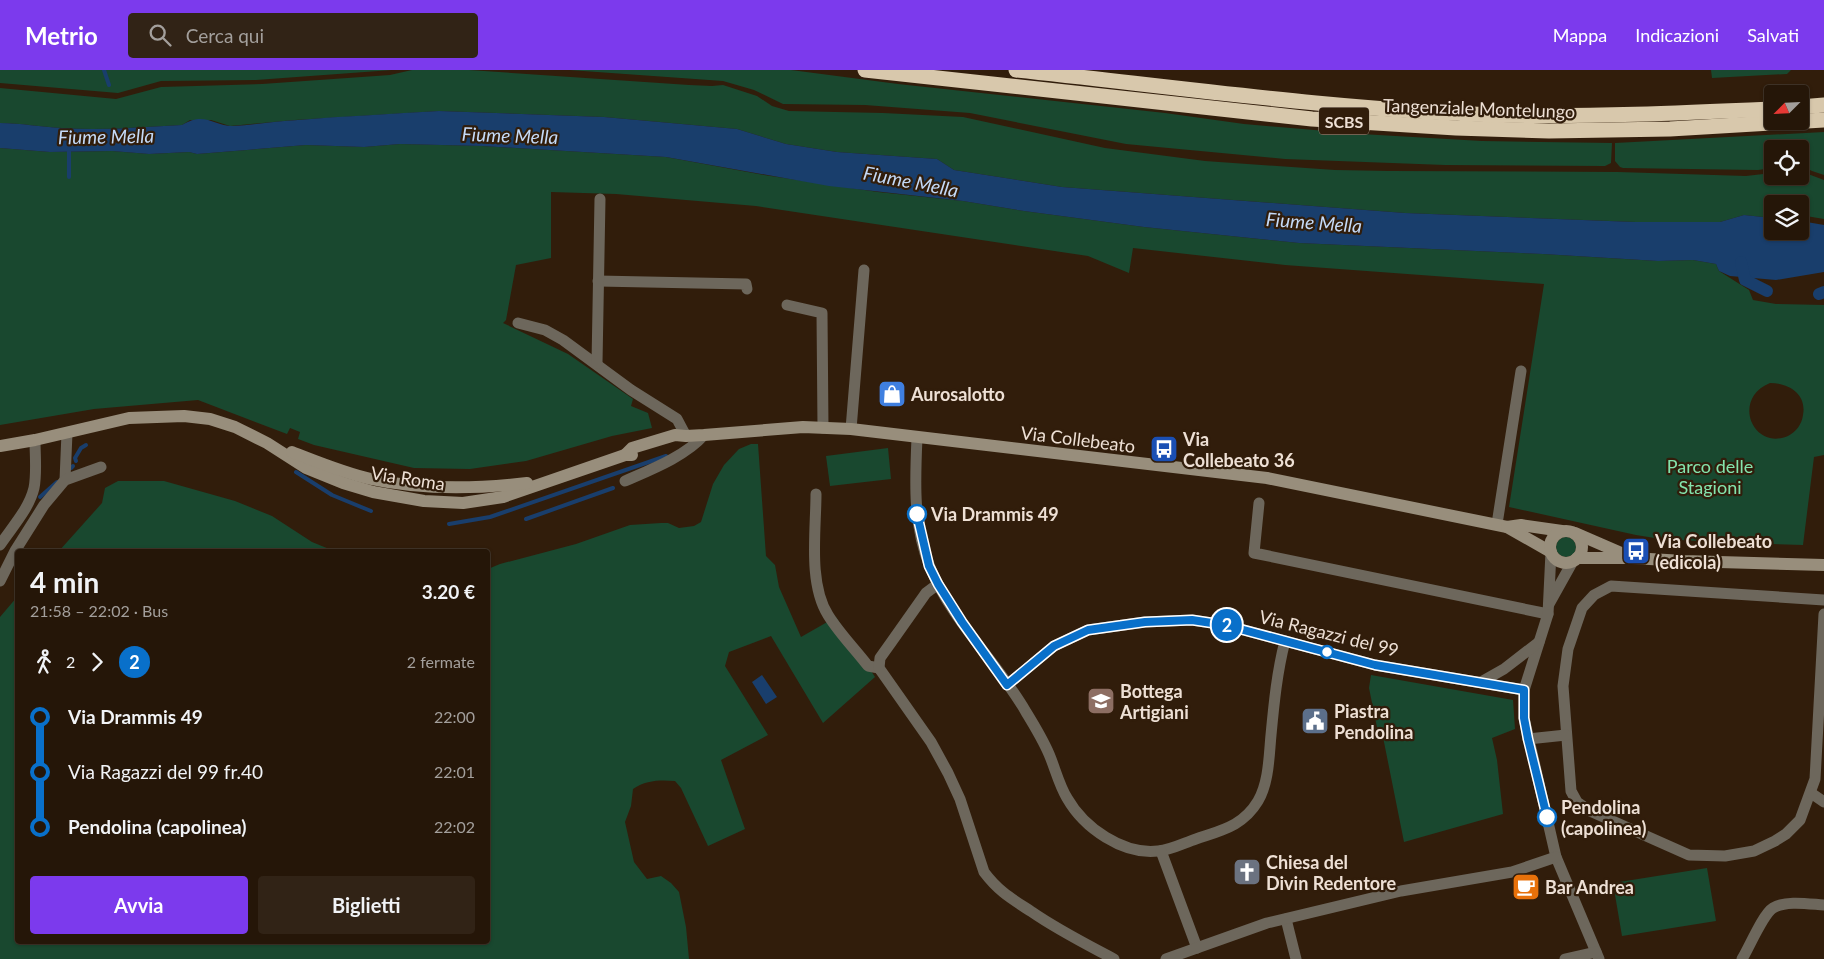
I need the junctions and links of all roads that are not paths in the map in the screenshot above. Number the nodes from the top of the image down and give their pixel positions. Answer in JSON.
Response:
{"nodes":[{"id":1,"x":866,"y":70,"type":"edge"},
{"id":2,"x":1016,"y":70,"type":"edge"},
{"id":3,"x":1824,"y":105,"type":"edge"},
{"id":4,"x":1809,"y":106,"type":"edge"},
{"id":5,"x":1764,"y":109,"type":"edge"},
{"id":6,"x":1824,"y":120,"type":"edge"},
{"id":7,"x":600,"y":199,"type":"dead end"},
{"id":8,"x":864,"y":270,"type":"dead end"},
{"id":9,"x":598,"y":281,"type":"junction"},
{"id":10,"x":747,"y":289,"type":"dead end"},
{"id":11,"x":787,"y":305,"type":"dead end"},
{"id":12,"x":518,"y":323,"type":"dead end"},
{"id":13,"x":597,"y":363,"type":"junction"},
{"id":14,"x":1520,"y":371,"type":"dead end"},
{"id":15,"x":823,"y":428,"type":"junction"},
{"id":16,"x":851,"y":429,"type":"junction"},
{"id":17,"x":67,"y":433,"type":"junction"},
{"id":18,"x":704,"y":435,"type":"junction"},
{"id":19,"x":686,"y":436,"type":"junction"},
{"id":20,"x":917,"y":438,"type":"junction"},
{"id":21,"x":35,"y":440,"type":"junction"},
{"id":22,"x":0,"y":445,"type":"edge"},
{"id":23,"x":101,"y":467,"type":"dead end"},
{"id":24,"x":65,"y":480,"type":"junction"},
{"id":25,"x":625,"y":481,"type":"dead end"},
{"id":26,"x":816,"y":494,"type":"dead end"},
{"id":27,"x":1259,"y":504,"type":"dead end"},
{"id":28,"x":1502,"y":525,"type":"junction"},
{"id":29,"x":1567,"y":531,"type":"junction"},
{"id":30,"x":0,"y":545,"type":"edge"},
{"id":31,"x":17,"y":549,"type":"edge"},
{"id":32,"x":1551,"y":552,"type":"junction"},
{"id":33,"x":15,"y":553,"type":"edge"},
{"id":34,"x":1632,"y":558,"type":"junction"},
{"id":35,"x":1575,"y":560,"type":"junction"},
{"id":36,"x":1824,"y":565,"type":"edge"},
{"id":37,"x":0,"y":581,"type":"edge"},
{"id":38,"x":938,"y":584,"type":"junction"},
{"id":39,"x":1824,"y":600,"type":"edge"},
{"id":40,"x":1548,"y":611,"type":"junction"},
{"id":41,"x":1824,"y":614,"type":"edge"},
{"id":42,"x":1285,"y":641,"type":"junction"},
{"id":43,"x":1539,"y":642,"type":"junction"},
{"id":44,"x":879,"y":668,"type":"junction"},
{"id":45,"x":1481,"y":682,"type":"junction"},
{"id":46,"x":1007,"y":685,"type":"junction"},
{"id":47,"x":1524,"y":690,"type":"junction"},
{"id":48,"x":1566,"y":734,"type":"junction"},
{"id":49,"x":1528,"y":739,"type":"junction"},
{"id":50,"x":1811,"y":793,"type":"junction"},
{"id":51,"x":1824,"y":802,"type":"edge"},
{"id":52,"x":1161,"y":851,"type":"junction"},
{"id":53,"x":1556,"y":857,"type":"junction"},
{"id":54,"x":1824,"y":905,"type":"edge"},
{"id":55,"x":1286,"y":919,"type":"junction"},
{"id":56,"x":1198,"y":948,"type":"junction"},
{"id":57,"x":1598,"y":955,"type":"edge"},
{"id":58,"x":1182,"y":956,"type":"edge"},
{"id":59,"x":1114,"y":959,"type":"edge"},
{"id":60,"x":1166,"y":959,"type":"edge"},
{"id":61,"x":1296,"y":959,"type":"edge"},
{"id":62,"x":1565,"y":959,"type":"edge"},
{"id":63,"x":1742,"y":959,"type":"edge"}],
"edges":[{"from":1,"to":6,"type":"highway","name":"Tangenziale Montelungo","number":"SCBS"},
{"from":2,"to":5,"type":"highway","name":"Tangenziale Montelungo","number":"SCBS"},
{"from":3,"to":4,"type":"highway"},
{"from":7,"to":9,"type":"street"},
{"from":8,"to":16,"type":"street"},
{"from":9,"to":10,"type":"street"},
{"from":9,"to":13,"type":"street"},
{"from":11,"to":15,"type":"street"},
{"from":12,"to":13,"type":"street"},
{"from":13,"to":19,"type":"street"},
{"from":14,"to":28,"type":"street"},
{"from":15,"to":16,"type":"street","name":"Via Collebeato"},
{"from":15,"to":18,"type":"street","name":"Via Collebeato"},
{"from":16,"to":20,"type":"street","name":"Via Collebeato"},
{"from":17,"to":19,"type":"street","name":"Via Roma"},
{"from":17,"to":21,"type":"street","name":"Via Roma"},
{"from":17,"to":24,"type":"street"},
{"from":18,"to":19,"type":"street","name":"Via Collebeato"},
{"from":18,"to":25,"type":"street"},
{"from":20,"to":28,"type":"street","name":"Via Collebeato"},
{"from":20,"to":38,"type":"street"},
{"from":21,"to":22,"type":"street","name":"Via Roma"},
{"from":21,"to":30,"type":"street"},
{"from":23,"to":24,"type":"street"},
{"from":24,"to":31,"type":"street"},
{"from":26,"to":44,"type":"street"},
{"from":27,"to":40,"type":"street"},
{"from":28,"to":29,"type":"street","name":"Via Collebeato"},
{"from":28,"to":32,"type":"street","name":"Via Collebeato"},
{"from":29,"to":32,"type":"street"},
{"from":29,"to":34,"type":"street","name":"Via Collebeato"},
{"from":29,"to":35,"type":"street"},
{"from":32,"to":35,"type":"street"},
{"from":32,"to":40,"type":"street"},
{"from":33,"to":37,"type":"street"},
{"from":34,"to":35,"type":"street","name":"Via Collebeato"},
{"from":34,"to":36,"type":"street","name":"Via Collebeato"},
{"from":35,"to":40,"type":"street"},
{"from":38,"to":44,"type":"street"},
{"from":38,"to":46,"type":"street"},
{"from":39,"to":48,"type":"street"},
{"from":40,"to":43,"type":"street"},
{"from":41,"to":50,"type":"street"},
{"from":42,"to":45,"type":"street","name":"Via Ragazzi del 99"},
{"from":42,"to":46,"type":"street","name":"Via Ragazzi del 99"},
{"from":42,"to":52,"type":"street"},
{"from":43,"to":45,"type":"street"},
{"from":43,"to":47,"type":"street"},
{"from":44,"to":59,"type":"street"},
{"from":45,"to":47,"type":"street","name":"Via Ragazzi del 99"},
{"from":46,"to":52,"type":"street"},
{"from":47,"to":49,"type":"street"},
{"from":48,"to":49,"type":"street"},
{"from":48,"to":50,"type":"street"},
{"from":49,"to":53,"type":"street"},
{"from":50,"to":51,"type":"street"},
{"from":52,"to":56,"type":"street"},
{"from":53,"to":55,"type":"street"},
{"from":53,"to":57,"type":"street"},
{"from":54,"to":63,"type":"street"},
{"from":55,"to":56,"type":"street"},
{"from":55,"to":61,"type":"street"},
{"from":56,"to":58,"type":"street"},
{"from":57,"to":62,"type":"street"},
{"from":58,"to":60,"type":"street"}]}
